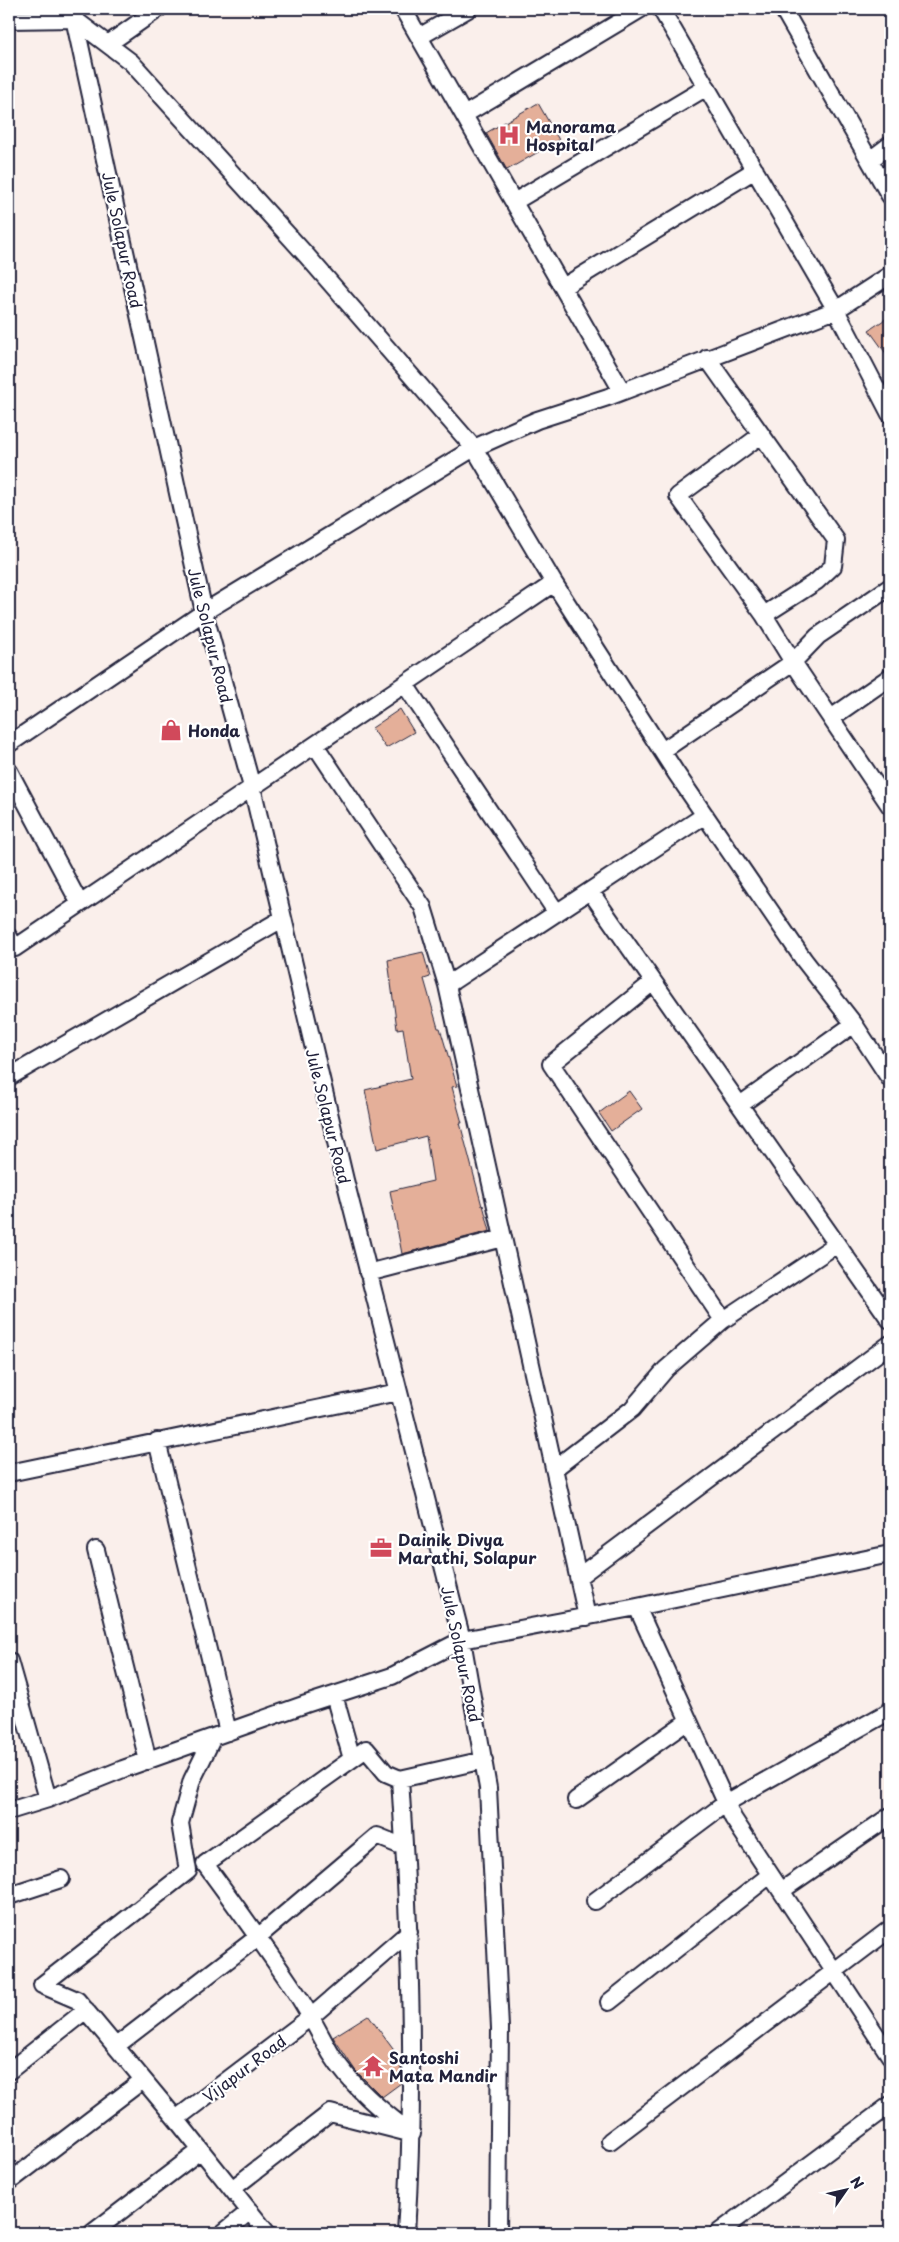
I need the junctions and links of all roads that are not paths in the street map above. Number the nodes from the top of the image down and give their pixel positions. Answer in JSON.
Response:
{"nodes":[{"id":1,"x":158,"y":9,"type":"edge"},
{"id":2,"x":403,"y":9,"type":"edge"},
{"id":3,"x":468,"y":9,"type":"edge"},
{"id":4,"x":641,"y":9,"type":"edge"},
{"id":5,"x":661,"y":9,"type":"edge"},
{"id":6,"x":783,"y":9,"type":"edge"},
{"id":7,"x":73,"y":14,"type":"edge"},
{"id":8,"x":9,"y":20,"type":"edge"},
{"id":9,"x":419,"y":37,"type":"junction"},
{"id":10,"x":108,"y":44,"type":"junction"},
{"id":11,"x":707,"y":87,"type":"junction"},
{"id":12,"x":464,"y":115,"type":"junction"},
{"id":13,"x":890,"y":145,"type":"edge"},
{"id":14,"x":870,"y":160,"type":"junction"},
{"id":15,"x":755,"y":170,"type":"junction"},
{"id":16,"x":890,"y":196,"type":"edge"},
{"id":17,"x":514,"y":202,"type":"junction"},
{"id":18,"x":890,"y":275,"type":"edge"},
{"id":19,"x":563,"y":287,"type":"junction"},
{"id":20,"x":836,"y":310,"type":"junction"},
{"id":21,"x":706,"y":358,"type":"junction"},
{"id":22,"x":622,"y":391,"type":"junction"},
{"id":23,"x":890,"y":414,"type":"edge"},
{"id":24,"x":762,"y":435,"type":"junction"},
{"id":25,"x":474,"y":448,"type":"junction"},
{"id":26,"x":554,"y":583,"type":"junction"},
{"id":27,"x":890,"y":587,"type":"edge"},
{"id":28,"x":204,"y":612,"type":"junction"},
{"id":29,"x":764,"y":615,"type":"junction"},
{"id":30,"x":793,"y":662,"type":"junction"},
{"id":31,"x":890,"y":677,"type":"edge"},
{"id":32,"x":406,"y":686,"type":"junction"},
{"id":33,"x":831,"y":718,"type":"junction"},
{"id":34,"x":9,"y":744,"type":"edge"},
{"id":35,"x":315,"y":745,"type":"junction"},
{"id":36,"x":662,"y":751,"type":"junction"},
{"id":37,"x":9,"y":771,"type":"edge"},
{"id":38,"x":252,"y":787,"type":"junction"},
{"id":39,"x":890,"y":805,"type":"edge"},
{"id":40,"x":705,"y":815,"type":"junction"},
{"id":41,"x":590,"y":891,"type":"junction"},
{"id":42,"x":80,"y":904,"type":"junction"},
{"id":43,"x":557,"y":913,"type":"junction"},
{"id":44,"x":282,"y":919,"type":"junction"},
{"id":45,"x":9,"y":937,"type":"edge"},
{"id":46,"x":654,"y":982,"type":"junction"},
{"id":47,"x":447,"y":985,"type":"junction"},
{"id":48,"x":854,"y":1024,"type":"junction"},
{"id":49,"x":9,"y":1077,"type":"edge"},
{"id":50,"x":890,"y":1079,"type":"edge"},
{"id":51,"x":740,"y":1105,"type":"junction"},
{"id":52,"x":503,"y":1238,"type":"junction"},
{"id":53,"x":837,"y":1244,"type":"junction"},
{"id":54,"x":368,"y":1273,"type":"junction"},
{"id":55,"x":723,"y":1320,"type":"junction"},
{"id":56,"x":890,"y":1320,"type":"edge"},
{"id":57,"x":890,"y":1344,"type":"edge"},
{"id":58,"x":398,"y":1392,"type":"junction"},
{"id":59,"x":157,"y":1441,"type":"junction"},
{"id":60,"x":554,"y":1468,"type":"junction"},
{"id":61,"x":9,"y":1473,"type":"edge"},
{"id":62,"x":96,"y":1550,"type":"dead end"},
{"id":63,"x":890,"y":1554,"type":"edge"},
{"id":64,"x":578,"y":1576,"type":"junction"},
{"id":65,"x":637,"y":1607,"type":"junction"},
{"id":66,"x":587,"y":1617,"type":"junction"},
{"id":67,"x":462,"y":1640,"type":"junction"},
{"id":68,"x":9,"y":1661,"type":"edge"},
{"id":69,"x":334,"y":1695,"type":"junction"},
{"id":70,"x":890,"y":1710,"type":"edge"},
{"id":71,"x":688,"y":1721,"type":"junction"},
{"id":72,"x":220,"y":1734,"type":"junction"},
{"id":73,"x":352,"y":1759,"type":"junction"},
{"id":74,"x":484,"y":1760,"type":"junction"},
{"id":75,"x":148,"y":1761,"type":"junction"},
{"id":76,"x":400,"y":1779,"type":"junction"},
{"id":77,"x":48,"y":1799,"type":"junction"},
{"id":78,"x":576,"y":1800,"type":"dead end"},
{"id":79,"x":726,"y":1803,"type":"junction"},
{"id":80,"x":9,"y":1810,"type":"edge"},
{"id":81,"x":890,"y":1816,"type":"edge"},
{"id":82,"x":404,"y":1847,"type":"junction"},
{"id":83,"x":770,"y":1875,"type":"junction"},
{"id":84,"x":60,"y":1879,"type":"dead end"},
{"id":85,"x":781,"y":1891,"type":"junction"},
{"id":86,"x":9,"y":1896,"type":"edge"},
{"id":87,"x":595,"y":1901,"type":"dead end"},
{"id":88,"x":890,"y":1929,"type":"edge"},
{"id":89,"x":409,"y":1932,"type":"junction"},
{"id":90,"x":258,"y":1936,"type":"junction"},
{"id":91,"x":834,"y":1971,"type":"junction"},
{"id":92,"x":609,"y":2002,"type":"dead end"},
{"id":93,"x":86,"y":2010,"type":"junction"},
{"id":94,"x":312,"y":2016,"type":"junction"},
{"id":95,"x":116,"y":2046,"type":"junction"},
{"id":96,"x":890,"y":2056,"type":"edge"},
{"id":97,"x":9,"y":2071,"type":"edge"},
{"id":98,"x":143,"y":2080,"type":"junction"},
{"id":99,"x":890,"y":2105,"type":"edge"},
{"id":100,"x":176,"y":2119,"type":"junction"},
{"id":101,"x":412,"y":2134,"type":"junction"},
{"id":102,"x":610,"y":2141,"type":"dead end"},
{"id":103,"x":201,"y":2150,"type":"junction"},
{"id":104,"x":9,"y":2182,"type":"edge"},
{"id":105,"x":232,"y":2189,"type":"junction"},
{"id":106,"x":250,"y":2211,"type":"junction"},
{"id":107,"x":92,"y":2233,"type":"edge"},
{"id":108,"x":223,"y":2233,"type":"edge"},
{"id":109,"x":267,"y":2233,"type":"edge"},
{"id":110,"x":406,"y":2233,"type":"edge"},
{"id":111,"x":498,"y":2233,"type":"edge"},
{"id":112,"x":718,"y":2233,"type":"edge"}],
"edges":[{"from":1,"to":10,"type":"street"},
{"from":2,"to":9,"type":"street"},
{"from":3,"to":9,"type":"street"},
{"from":4,"to":12,"type":"street"},
{"from":5,"to":11,"type":"street"},
{"from":6,"to":14,"type":"street"},
{"from":7,"to":8,"type":"street"},
{"from":7,"to":10,"type":"street"},
{"from":7,"to":28,"type":"street","name":"Jule Solapur Road"},
{"from":9,"to":12,"type":"street"},
{"from":10,"to":25,"type":"street"},
{"from":11,"to":15,"type":"street"},
{"from":11,"to":17,"type":"street"},
{"from":12,"to":17,"type":"street"},
{"from":13,"to":14,"type":"street"},
{"from":14,"to":16,"type":"street"},
{"from":15,"to":19,"type":"street"},
{"from":15,"to":20,"type":"street"},
{"from":17,"to":19,"type":"street"},
{"from":18,"to":20,"type":"street"},
{"from":19,"to":22,"type":"street"},
{"from":20,"to":21,"type":"street"},
{"from":20,"to":23,"type":"street"},
{"from":21,"to":22,"type":"street"},
{"from":21,"to":24,"type":"street"},
{"from":22,"to":25,"type":"street"},
{"from":24,"to":29,"type":"street"},
{"from":24,"to":29,"type":"street"},
{"from":25,"to":26,"type":"street"},
{"from":25,"to":28,"type":"street"},
{"from":26,"to":32,"type":"street"},
{"from":26,"to":36,"type":"street"},
{"from":27,"to":30,"type":"street"},
{"from":28,"to":34,"type":"street"},
{"from":28,"to":38,"type":"street","name":"Jule Solapur Road"},
{"from":29,"to":30,"type":"street"},
{"from":30,"to":33,"type":"street"},
{"from":30,"to":36,"type":"street"},
{"from":31,"to":33,"type":"street"},
{"from":32,"to":35,"type":"street"},
{"from":32,"to":43,"type":"street"},
{"from":33,"to":39,"type":"street"},
{"from":35,"to":38,"type":"street"},
{"from":35,"to":47,"type":"street"},
{"from":36,"to":40,"type":"street"},
{"from":37,"to":42,"type":"street"},
{"from":38,"to":42,"type":"street"},
{"from":38,"to":44,"type":"street","name":"Jule Solapur Road"},
{"from":40,"to":41,"type":"street"},
{"from":40,"to":48,"type":"street"},
{"from":41,"to":43,"type":"street"},
{"from":41,"to":46,"type":"street"},
{"from":42,"to":45,"type":"street"},
{"from":43,"to":47,"type":"street"},
{"from":44,"to":49,"type":"street"},
{"from":44,"to":54,"type":"street","name":"Jule Solapur Road"},
{"from":46,"to":51,"type":"street"},
{"from":46,"to":55,"type":"street"},
{"from":47,"to":52,"type":"street"},
{"from":48,"to":50,"type":"street"},
{"from":48,"to":51,"type":"street"},
{"from":51,"to":53,"type":"street"},
{"from":52,"to":54,"type":"street"},
{"from":52,"to":60,"type":"street"},
{"from":53,"to":55,"type":"street"},
{"from":53,"to":56,"type":"street"},
{"from":54,"to":58,"type":"street","name":"Jule Solapur Road"},
{"from":55,"to":60,"type":"street"},
{"from":57,"to":64,"type":"street"},
{"from":58,"to":59,"type":"street"},
{"from":58,"to":67,"type":"street","name":"Jule Solapur Road"},
{"from":59,"to":61,"type":"street"},
{"from":59,"to":72,"type":"street"},
{"from":60,"to":64,"type":"street"},
{"from":62,"to":75,"type":"street"},
{"from":63,"to":65,"type":"street"},
{"from":64,"to":66,"type":"street"},
{"from":65,"to":66,"type":"street"},
{"from":65,"to":71,"type":"street"},
{"from":66,"to":67,"type":"street"},
{"from":67,"to":69,"type":"street"},
{"from":67,"to":74,"type":"street","name":"Jule Solapur Road"},
{"from":68,"to":77,"type":"street"},
{"from":69,"to":72,"type":"street"},
{"from":69,"to":73,"type":"street"},
{"from":70,"to":79,"type":"street"},
{"from":71,"to":78,"type":"street"},
{"from":71,"to":79,"type":"street"},
{"from":72,"to":75,"type":"street"},
{"from":72,"to":93,"type":"street"},
{"from":73,"to":76,"type":"street"},
{"from":73,"to":90,"type":"street"},
{"from":74,"to":76,"type":"street"},
{"from":74,"to":111,"type":"street","name":"Jule Solapur Road"},
{"from":75,"to":77,"type":"street"},
{"from":76,"to":82,"type":"street"},
{"from":77,"to":80,"type":"street"},
{"from":79,"to":83,"type":"street"},
{"from":79,"to":87,"type":"street"},
{"from":81,"to":85,"type":"street"},
{"from":82,"to":89,"type":"street"},
{"from":82,"to":90,"type":"street"},
{"from":83,"to":85,"type":"street"},
{"from":83,"to":92,"type":"street"},
{"from":84,"to":86,"type":"street"},
{"from":85,"to":91,"type":"street"},
{"from":88,"to":91,"type":"street"},
{"from":89,"to":94,"type":"street","name":"Vijapur Road"},
{"from":89,"to":101,"type":"street"},
{"from":90,"to":94,"type":"street"},
{"from":90,"to":95,"type":"street"},
{"from":91,"to":96,"type":"street"},
{"from":91,"to":102,"type":"street"},
{"from":93,"to":95,"type":"street"},
{"from":93,"to":97,"type":"street"},
{"from":94,"to":100,"type":"street","name":"Vijapur Road"},
{"from":94,"to":101,"type":"street"},
{"from":95,"to":98,"type":"street"},
{"from":98,"to":100,"type":"street"},
{"from":98,"to":104,"type":"street"},
{"from":99,"to":112,"type":"street"},
{"from":100,"to":103,"type":"street"},
{"from":101,"to":105,"type":"street"},
{"from":101,"to":110,"type":"street"},
{"from":103,"to":105,"type":"street"},
{"from":103,"to":107,"type":"street"},
{"from":105,"to":106,"type":"street"},
{"from":106,"to":108,"type":"street"},
{"from":106,"to":109,"type":"street"}]}
